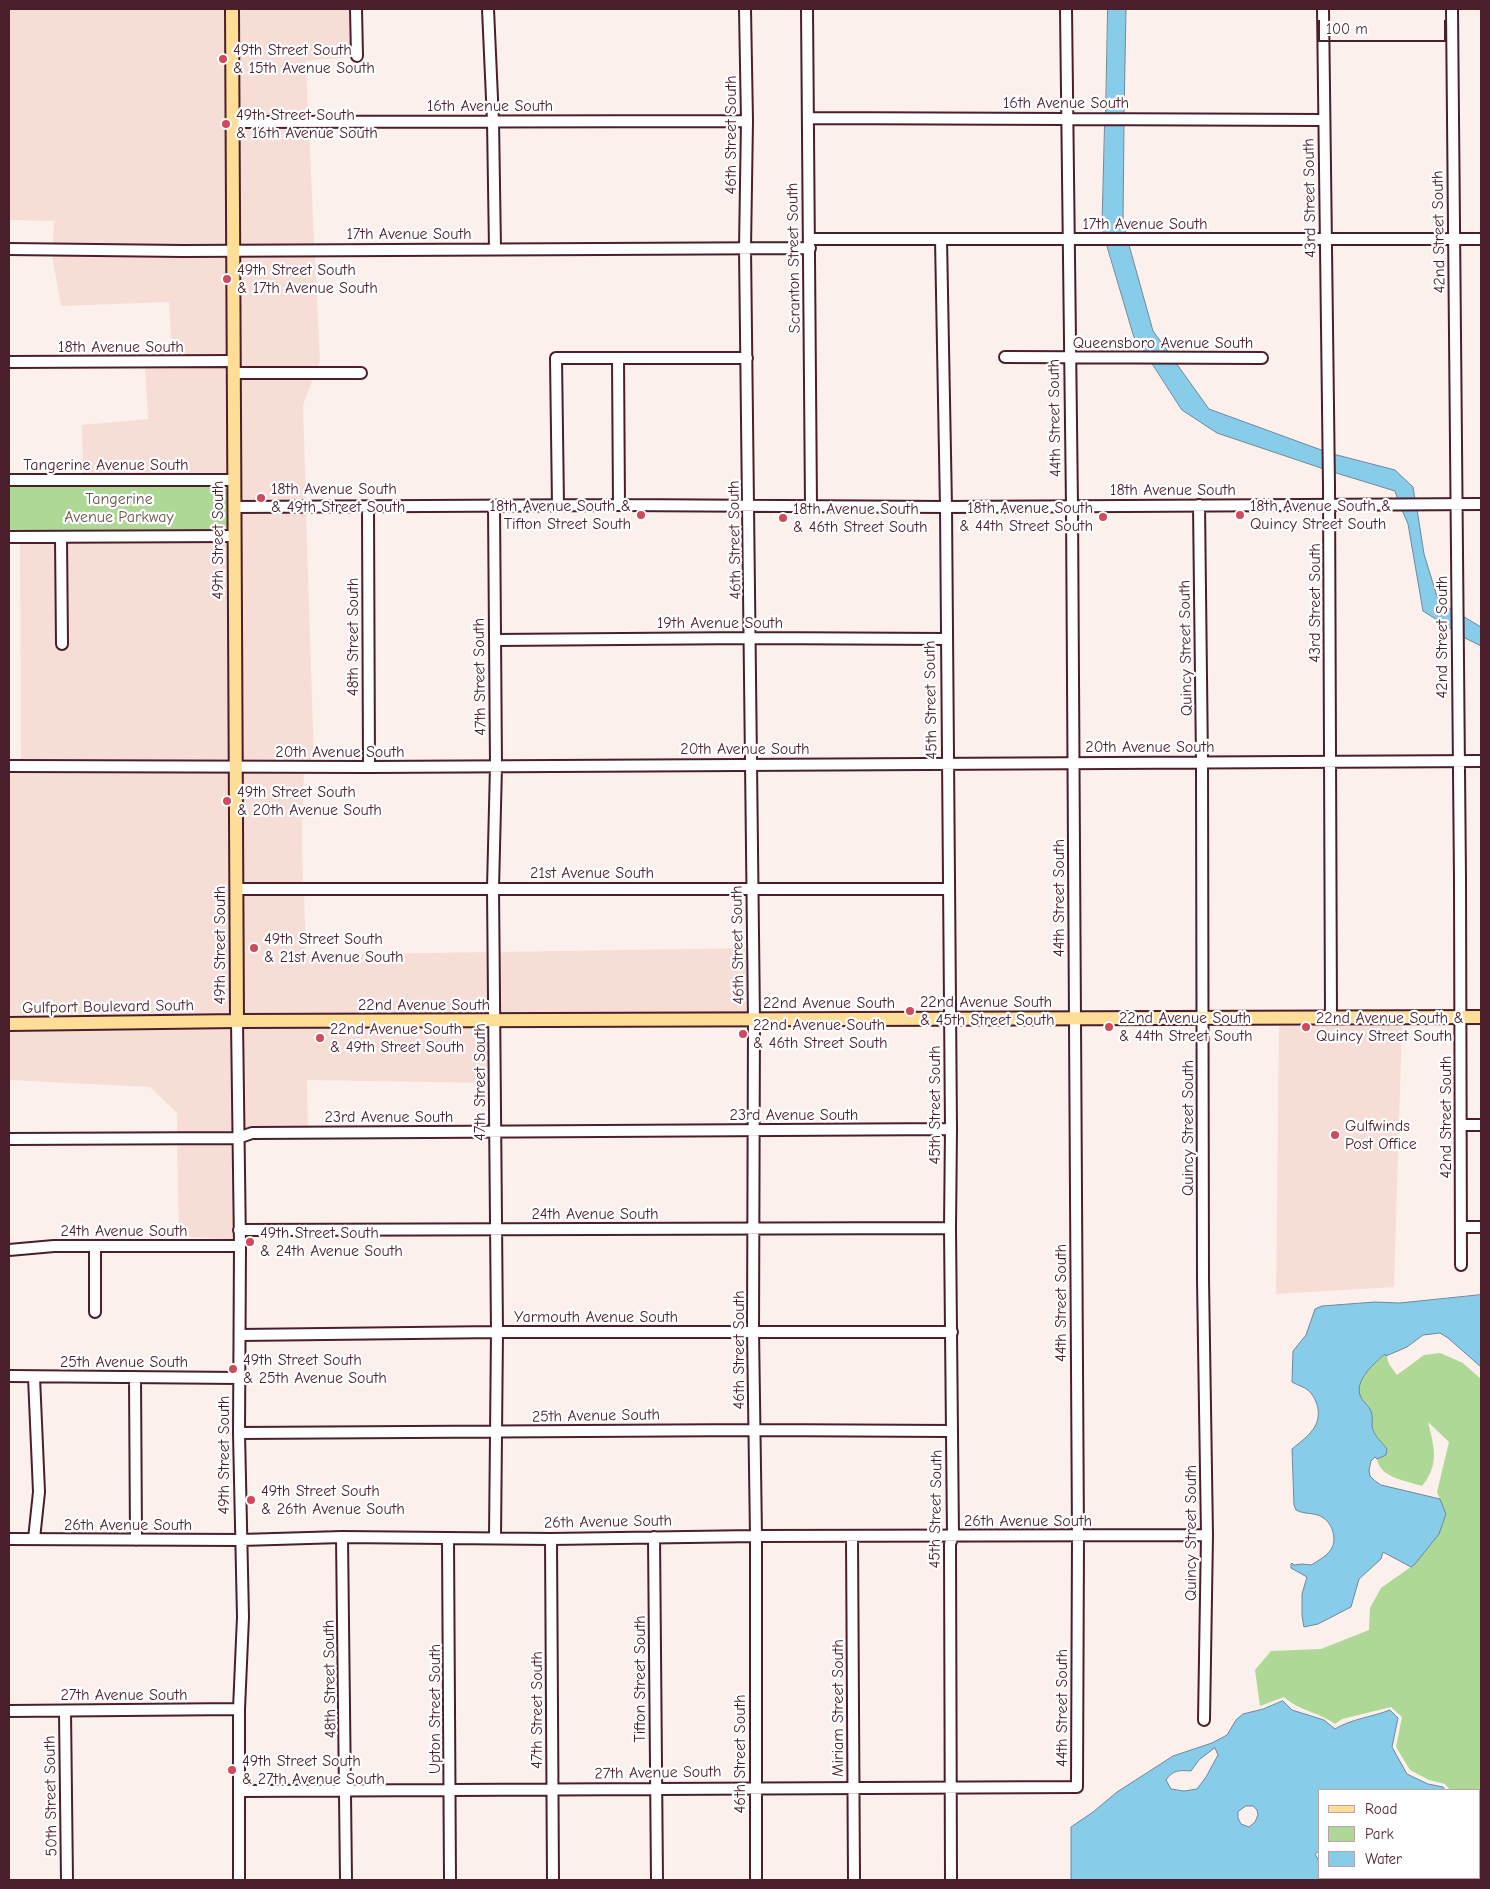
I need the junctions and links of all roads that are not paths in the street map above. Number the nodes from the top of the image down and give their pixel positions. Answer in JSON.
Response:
{"nodes":[{"id":1,"x":232,"y":9,"type":"edge"},
{"id":2,"x":356,"y":9,"type":"edge"},
{"id":3,"x":488,"y":9,"type":"edge"},
{"id":4,"x":745,"y":9,"type":"edge"},
{"id":5,"x":807,"y":9,"type":"edge"},
{"id":6,"x":1066,"y":9,"type":"edge"},
{"id":7,"x":1323,"y":9,"type":"edge"},
{"id":8,"x":1452,"y":9,"type":"edge"},
{"id":9,"x":357,"y":56,"type":"dead end"},
{"id":10,"x":808,"y":118,"type":"junction"},
{"id":11,"x":1067,"y":118,"type":"junction"},
{"id":12,"x":1323,"y":120,"type":"junction"},
{"id":13,"x":493,"y":121,"type":"junction"},
{"id":14,"x":747,"y":121,"type":"junction"},
{"id":15,"x":232,"y":122,"type":"junction"},
{"id":16,"x":941,"y":239,"type":"junction"},
{"id":17,"x":1069,"y":239,"type":"junction"},
{"id":18,"x":1326,"y":239,"type":"junction"},
{"id":19,"x":1454,"y":239,"type":"junction"},
{"id":20,"x":1481,"y":239,"type":"edge"},
{"id":21,"x":810,"y":243,"type":"junction"},
{"id":22,"x":745,"y":248,"type":"junction"},
{"id":23,"x":9,"y":249,"type":"edge"},
{"id":24,"x":494,"y":249,"type":"junction"},
{"id":25,"x":233,"y":250,"type":"junction"},
{"id":26,"x":1005,"y":357,"type":"dead end"},
{"id":27,"x":618,"y":358,"type":"junction"},
{"id":28,"x":747,"y":358,"type":"junction"},
{"id":29,"x":1069,"y":358,"type":"junction"},
{"id":30,"x":1262,"y":358,"type":"dead end"},
{"id":31,"x":9,"y":362,"type":"edge"},
{"id":32,"x":233,"y":367,"type":"junction"},
{"id":33,"x":361,"y":373,"type":"dead end"},
{"id":34,"x":9,"y":480,"type":"edge"},
{"id":35,"x":234,"y":480,"type":"junction"},
{"id":36,"x":1329,"y":504,"type":"junction"},
{"id":37,"x":1457,"y":504,"type":"junction"},
{"id":38,"x":1481,"y":504,"type":"edge"},
{"id":39,"x":558,"y":505,"type":"junction"},
{"id":40,"x":619,"y":505,"type":"junction"},
{"id":41,"x":1199,"y":505,"type":"junction"},
{"id":42,"x":494,"y":506,"type":"junction"},
{"id":43,"x":749,"y":506,"type":"junction"},
{"id":44,"x":811,"y":506,"type":"junction"},
{"id":45,"x":1072,"y":506,"type":"junction"},
{"id":46,"x":234,"y":507,"type":"junction"},
{"id":47,"x":368,"y":507,"type":"junction"},
{"id":48,"x":946,"y":507,"type":"junction"},
{"id":49,"x":234,"y":536,"type":"junction"},
{"id":50,"x":9,"y":537,"type":"edge"},
{"id":51,"x":61,"y":537,"type":"junction"},
{"id":52,"x":751,"y":638,"type":"junction"},
{"id":53,"x":946,"y":639,"type":"junction"},
{"id":54,"x":495,"y":640,"type":"junction"},
{"id":55,"x":62,"y":644,"type":"dead end"},
{"id":56,"x":1458,"y":760,"type":"junction"},
{"id":57,"x":1481,"y":761,"type":"edge"},
{"id":58,"x":1073,"y":762,"type":"junction"},
{"id":59,"x":1202,"y":762,"type":"junction"},
{"id":60,"x":1331,"y":762,"type":"junction"},
{"id":61,"x":947,"y":763,"type":"junction"},
{"id":62,"x":752,"y":764,"type":"junction"},
{"id":63,"x":9,"y":766,"type":"edge"},
{"id":64,"x":496,"y":766,"type":"junction"},
{"id":65,"x":235,"y":767,"type":"junction"},
{"id":66,"x":368,"y":767,"type":"junction"},
{"id":67,"x":493,"y":888,"type":"junction"},
{"id":68,"x":753,"y":888,"type":"junction"},
{"id":69,"x":236,"y":889,"type":"junction"},
{"id":70,"x":948,"y":889,"type":"junction"},
{"id":71,"x":1461,"y":1017,"type":"junction"},
{"id":72,"x":1481,"y":1017,"type":"edge"},
{"id":73,"x":1074,"y":1018,"type":"junction"},
{"id":74,"x":1203,"y":1018,"type":"junction"},
{"id":75,"x":1331,"y":1018,"type":"junction"},
{"id":76,"x":949,"y":1019,"type":"junction"},
{"id":77,"x":754,"y":1020,"type":"junction"},
{"id":78,"x":237,"y":1021,"type":"junction"},
{"id":79,"x":495,"y":1021,"type":"junction"},
{"id":80,"x":9,"y":1024,"type":"edge"},
{"id":81,"x":1481,"y":1125,"type":"edge"},
{"id":82,"x":1461,"y":1126,"type":"junction"},
{"id":83,"x":951,"y":1129,"type":"junction"},
{"id":84,"x":754,"y":1130,"type":"junction"},
{"id":85,"x":495,"y":1132,"type":"junction"},
{"id":86,"x":238,"y":1138,"type":"junction"},
{"id":87,"x":9,"y":1139,"type":"edge"},
{"id":88,"x":754,"y":1227,"type":"junction"},
{"id":89,"x":1481,"y":1227,"type":"edge"},
{"id":90,"x":950,"y":1228,"type":"junction"},
{"id":91,"x":1461,"y":1228,"type":"junction"},
{"id":92,"x":496,"y":1229,"type":"junction"},
{"id":93,"x":239,"y":1230,"type":"junction"},
{"id":94,"x":95,"y":1246,"type":"junction"},
{"id":95,"x":240,"y":1246,"type":"junction"},
{"id":96,"x":9,"y":1250,"type":"edge"},
{"id":97,"x":1461,"y":1265,"type":"dead end"},
{"id":98,"x":95,"y":1312,"type":"dead end"},
{"id":99,"x":497,"y":1332,"type":"junction"},
{"id":100,"x":753,"y":1332,"type":"junction"},
{"id":101,"x":952,"y":1332,"type":"junction"},
{"id":102,"x":240,"y":1335,"type":"junction"},
{"id":103,"x":9,"y":1376,"type":"edge"},
{"id":104,"x":34,"y":1376,"type":"junction"},
{"id":105,"x":135,"y":1377,"type":"junction"},
{"id":106,"x":240,"y":1378,"type":"junction"},
{"id":107,"x":755,"y":1430,"type":"junction"},
{"id":108,"x":952,"y":1431,"type":"junction"},
{"id":109,"x":497,"y":1432,"type":"junction"},
{"id":110,"x":240,"y":1433,"type":"junction"},
{"id":111,"x":1208,"y":1535,"type":"junction"},
{"id":112,"x":654,"y":1536,"type":"junction"},
{"id":113,"x":756,"y":1536,"type":"junction"},
{"id":114,"x":852,"y":1536,"type":"junction"},
{"id":115,"x":953,"y":1536,"type":"junction"},
{"id":116,"x":1078,"y":1536,"type":"junction"},
{"id":117,"x":342,"y":1537,"type":"junction"},
{"id":118,"x":448,"y":1538,"type":"junction"},
{"id":119,"x":495,"y":1538,"type":"junction"},
{"id":120,"x":551,"y":1538,"type":"junction"},
{"id":121,"x":9,"y":1539,"type":"edge"},
{"id":122,"x":34,"y":1539,"type":"junction"},
{"id":123,"x":136,"y":1540,"type":"junction"},
{"id":124,"x":241,"y":1540,"type":"junction"},
{"id":125,"x":239,"y":1709,"type":"junction"},
{"id":126,"x":9,"y":1711,"type":"edge"},
{"id":127,"x":65,"y":1711,"type":"junction"},
{"id":128,"x":1204,"y":1720,"type":"dead end"},
{"id":129,"x":755,"y":1787,"type":"junction"},
{"id":130,"x":951,"y":1787,"type":"junction"},
{"id":131,"x":1077,"y":1787,"type":"joint"},
{"id":132,"x":656,"y":1788,"type":"junction"},
{"id":133,"x":854,"y":1788,"type":"junction"},
{"id":134,"x":553,"y":1789,"type":"junction"},
{"id":135,"x":346,"y":1790,"type":"junction"},
{"id":136,"x":450,"y":1790,"type":"junction"},
{"id":137,"x":240,"y":1791,"type":"junction"},
{"id":138,"x":68,"y":1880,"type":"edge"},
{"id":139,"x":239,"y":1880,"type":"edge"},
{"id":140,"x":346,"y":1880,"type":"edge"},
{"id":141,"x":450,"y":1880,"type":"edge"},
{"id":142,"x":553,"y":1880,"type":"edge"},
{"id":143,"x":657,"y":1880,"type":"edge"},
{"id":144,"x":756,"y":1880,"type":"edge"},
{"id":145,"x":854,"y":1880,"type":"edge"},
{"id":146,"x":951,"y":1880,"type":"edge"}],
"edges":[{"from":1,"to":15,"type":"main road","name":"49th Street South"},
{"from":2,"to":9,"type":"street"},
{"from":3,"to":13,"type":"street"},
{"from":4,"to":14,"type":"street","name":"46th Street South"},
{"from":5,"to":10,"type":"street","name":"Scranton Street South"},
{"from":6,"to":11,"type":"street","name":"44th Street South"},
{"from":7,"to":12,"type":"street","name":"43rd Street South"},
{"from":8,"to":19,"type":"street","name":"42nd Street South"},
{"from":10,"to":11,"type":"street","name":"16th Avenue South"},
{"from":10,"to":21,"type":"street","name":"Scranton Street South"},
{"from":11,"to":12,"type":"street","name":"16th Avenue South"},
{"from":11,"to":17,"type":"street","name":"44th Street South"},
{"from":12,"to":18,"type":"street","name":"43rd Street South"},
{"from":13,"to":14,"type":"street","name":"16th Avenue South"},
{"from":13,"to":15,"type":"street","name":"16th Avenue South"},
{"from":13,"to":24,"type":"street"},
{"from":14,"to":22,"type":"street","name":"46th Street South"},
{"from":15,"to":25,"type":"main road","name":"49th Street South"},
{"from":16,"to":17,"type":"street","name":"17th Avenue South"},
{"from":16,"to":21,"type":"street","name":"17th Avenue South"},
{"from":16,"to":48,"type":"street","name":"45th Street South"},
{"from":17,"to":18,"type":"street","name":"17th Avenue South"},
{"from":17,"to":29,"type":"street","name":"44th Street South"},
{"from":18,"to":19,"type":"street","name":"17th Avenue South"},
{"from":18,"to":36,"type":"street","name":"43rd Street South"},
{"from":19,"to":20,"type":"street","name":"17th Avenue South"},
{"from":19,"to":37,"type":"street","name":"42nd Street South"},
{"from":21,"to":22,"type":"street","name":"17th Avenue South"},
{"from":21,"to":44,"type":"street","name":"Scranton Street South"},
{"from":22,"to":24,"type":"street","name":"17th Avenue South"},
{"from":22,"to":28,"type":"street","name":"46th Street South"},
{"from":23,"to":25,"type":"street","name":"17th Avenue South"},
{"from":24,"to":25,"type":"street","name":"17th Avenue South"},
{"from":25,"to":32,"type":"main road","name":"49th Street South"},
{"from":26,"to":29,"type":"street","name":"Queensboro Avenue South"},
{"from":27,"to":28,"type":"street"},
{"from":27,"to":39,"type":"street"},
{"from":27,"to":40,"type":"street"},
{"from":28,"to":43,"type":"street","name":"46th Street South"},
{"from":29,"to":30,"type":"street","name":"Queensboro Avenue South"},
{"from":29,"to":45,"type":"street","name":"44th Street South"},
{"from":31,"to":32,"type":"street","name":"18th Avenue South"},
{"from":32,"to":33,"type":"street"},
{"from":32,"to":35,"type":"main road","name":"49th Street South"},
{"from":34,"to":35,"type":"street","name":"Tangerine Avenue South"},
{"from":35,"to":46,"type":"main road","name":"49th Street South"},
{"from":36,"to":37,"type":"street","name":"18th Avenue South"},
{"from":36,"to":41,"type":"street","name":"18th Avenue South"},
{"from":36,"to":60,"type":"street","name":"43rd Street South"},
{"from":37,"to":38,"type":"street","name":"18th Avenue South"},
{"from":37,"to":56,"type":"street","name":"42nd Street South"},
{"from":39,"to":40,"type":"street","name":"18th Avenue South"},
{"from":39,"to":42,"type":"street","name":"18th Avenue South"},
{"from":40,"to":43,"type":"street","name":"18th Avenue South"},
{"from":41,"to":45,"type":"street","name":"18th Avenue South"},
{"from":41,"to":59,"type":"street","name":"Quincy Street South"},
{"from":42,"to":47,"type":"street","name":"18th Avenue South"},
{"from":42,"to":54,"type":"street","name":"47th Street South"},
{"from":43,"to":44,"type":"street","name":"18th Avenue South"},
{"from":43,"to":52,"type":"street","name":"46th Street South"},
{"from":44,"to":48,"type":"street","name":"18th Avenue South"},
{"from":45,"to":48,"type":"street","name":"18th Avenue South"},
{"from":45,"to":58,"type":"street","name":"44th Street South"},
{"from":46,"to":47,"type":"street","name":"18th Avenue South"},
{"from":46,"to":49,"type":"main road","name":"49th Street South"},
{"from":47,"to":66,"type":"street","name":"48th Street South"},
{"from":48,"to":53,"type":"street","name":"45th Street South"},
{"from":49,"to":51,"type":"street"},
{"from":49,"to":65,"type":"main road","name":"49th Street South"},
{"from":50,"to":51,"type":"street"},
{"from":51,"to":55,"type":"street"},
{"from":52,"to":53,"type":"street","name":"19th Avenue South"},
{"from":52,"to":54,"type":"street","name":"19th Avenue South"},
{"from":52,"to":62,"type":"street","name":"46th Street South"},
{"from":53,"to":61,"type":"street","name":"45th Street South"},
{"from":54,"to":64,"type":"street","name":"47th Street South"},
{"from":56,"to":57,"type":"street","name":"20th Avenue South"},
{"from":56,"to":60,"type":"street","name":"20th Avenue South"},
{"from":56,"to":71,"type":"street","name":"42nd Street South"},
{"from":58,"to":59,"type":"street","name":"20th Avenue South"},
{"from":58,"to":61,"type":"street","name":"20th Avenue South"},
{"from":58,"to":73,"type":"street","name":"44th Street South"},
{"from":59,"to":60,"type":"street","name":"20th Avenue South"},
{"from":59,"to":74,"type":"street","name":"Quincy Street South"},
{"from":60,"to":75,"type":"street","name":"43rd Street South"},
{"from":61,"to":62,"type":"street","name":"20th Avenue South"},
{"from":61,"to":70,"type":"street","name":"45th Street South"},
{"from":62,"to":64,"type":"street","name":"20th Avenue South"},
{"from":62,"to":68,"type":"street","name":"46th Street South"},
{"from":63,"to":65,"type":"street","name":"20th Avenue South"},
{"from":64,"to":66,"type":"street","name":"20th Avenue South"},
{"from":64,"to":67,"type":"street","name":"47th Street South"},
{"from":65,"to":66,"type":"street","name":"20th Avenue South"},
{"from":65,"to":69,"type":"main road","name":"49th Street South"},
{"from":67,"to":68,"type":"street","name":"21st Avenue South"},
{"from":67,"to":69,"type":"street","name":"21st Avenue South"},
{"from":67,"to":79,"type":"street","name":"47th Street South"},
{"from":68,"to":70,"type":"street","name":"21st Avenue South"},
{"from":68,"to":77,"type":"street","name":"46th Street South"},
{"from":69,"to":78,"type":"main road","name":"49th Street South"},
{"from":70,"to":76,"type":"street","name":"45th Street South"},
{"from":71,"to":72,"type":"main road","name":"22nd Avenue South"},
{"from":71,"to":75,"type":"main road","name":"22nd Avenue South"},
{"from":71,"to":82,"type":"street","name":"42nd Street South"},
{"from":73,"to":74,"type":"main road","name":"22nd Avenue South"},
{"from":73,"to":76,"type":"main road","name":"22nd Avenue South"},
{"from":73,"to":116,"type":"street","name":"44th Street South"},
{"from":74,"to":75,"type":"main road","name":"22nd Avenue South"},
{"from":74,"to":111,"type":"street","name":"Quincy Street South"},
{"from":76,"to":77,"type":"main road","name":"22nd Avenue South"},
{"from":76,"to":83,"type":"street","name":"45th Street South"},
{"from":77,"to":79,"type":"main road","name":"22nd Avenue South"},
{"from":77,"to":84,"type":"street","name":"46th Street South"},
{"from":78,"to":79,"type":"main road","name":"22nd Avenue South"},
{"from":78,"to":80,"type":"main road","name":"Gulfport Boulevard South"},
{"from":78,"to":86,"type":"street","name":"49th Street South"},
{"from":79,"to":85,"type":"street","name":"47th Street South"},
{"from":81,"to":82,"type":"street"},
{"from":82,"to":91,"type":"street","name":"42nd Street South"},
{"from":83,"to":84,"type":"street","name":"23rd Avenue South"},
{"from":83,"to":90,"type":"street","name":"45th Street South"},
{"from":84,"to":85,"type":"street","name":"23rd Avenue South"},
{"from":84,"to":88,"type":"street","name":"46th Street South"},
{"from":85,"to":86,"type":"street","name":"23rd Avenue South"},
{"from":85,"to":92,"type":"street","name":"47th Street South"},
{"from":86,"to":87,"type":"street","name":"23rd Avenue South"},
{"from":86,"to":93,"type":"street","name":"49th Street South"},
{"from":88,"to":90,"type":"street","name":"24th Avenue South"},
{"from":88,"to":92,"type":"street","name":"24th Avenue South"},
{"from":88,"to":100,"type":"street","name":"46th Street South"},
{"from":89,"to":91,"type":"street"},
{"from":90,"to":101,"type":"street","name":"45th Street South"},
{"from":91,"to":97,"type":"street","name":"42nd Street South"},
{"from":92,"to":93,"type":"street","name":"24th Avenue South"},
{"from":92,"to":99,"type":"street","name":"47th Street South"},
{"from":93,"to":95,"type":"street","name":"49th Street South"},
{"from":94,"to":95,"type":"street","name":"24th Avenue South"},
{"from":94,"to":96,"type":"street","name":"24th Avenue South"},
{"from":94,"to":98,"type":"street"},
{"from":95,"to":102,"type":"street","name":"49th Street South"},
{"from":99,"to":100,"type":"street","name":"Yarmouth Avenue South"},
{"from":99,"to":102,"type":"street","name":"Yarmouth Avenue South"},
{"from":99,"to":109,"type":"street","name":"47th Street South"},
{"from":100,"to":101,"type":"street","name":"Yarmouth Avenue South"},
{"from":100,"to":107,"type":"street","name":"46th Street South"},
{"from":101,"to":108,"type":"street","name":"45th Street South"},
{"from":102,"to":106,"type":"street","name":"49th Street South"},
{"from":103,"to":104,"type":"street","name":"25th Avenue South"},
{"from":104,"to":105,"type":"street","name":"25th Avenue South"},
{"from":104,"to":122,"type":"street"},
{"from":105,"to":106,"type":"street","name":"25th Avenue South"},
{"from":105,"to":123,"type":"street"},
{"from":106,"to":110,"type":"street","name":"49th Street South"},
{"from":107,"to":108,"type":"street","name":"25th Avenue South"},
{"from":107,"to":109,"type":"street","name":"25th Avenue South"},
{"from":107,"to":113,"type":"street","name":"46th Street South"},
{"from":108,"to":115,"type":"street","name":"45th Street South"},
{"from":109,"to":110,"type":"street","name":"25th Avenue South"},
{"from":109,"to":119,"type":"street","name":"47th Street South"},
{"from":110,"to":124,"type":"street","name":"49th Street South"},
{"from":111,"to":116,"type":"street","name":"26th Avenue South"},
{"from":111,"to":128,"type":"street","name":"Quincy Street South"},
{"from":112,"to":113,"type":"street","name":"26th Avenue South"},
{"from":112,"to":120,"type":"street","name":"26th Avenue South"},
{"from":112,"to":132,"type":"street","name":"Tifton Street South"},
{"from":113,"to":114,"type":"street","name":"26th Avenue South"},
{"from":113,"to":129,"type":"street","name":"46th Street South"},
{"from":114,"to":115,"type":"street","name":"26th Avenue South"},
{"from":114,"to":133,"type":"street","name":"Miriam Street South"},
{"from":115,"to":116,"type":"street","name":"26th Avenue South"},
{"from":115,"to":130,"type":"street","name":"45th Street South"},
{"from":116,"to":131,"type":"street","name":"44th Street South"},
{"from":117,"to":118,"type":"street","name":"26th Avenue South"},
{"from":117,"to":124,"type":"street","name":"26th Avenue South"},
{"from":117,"to":135,"type":"street","name":"48th Street South"},
{"from":118,"to":119,"type":"street","name":"26th Avenue South"},
{"from":118,"to":136,"type":"street","name":"Upton Street South"},
{"from":119,"to":120,"type":"street","name":"26th Avenue South"},
{"from":120,"to":134,"type":"street","name":"47th Street South"},
{"from":121,"to":122,"type":"street","name":"26th Avenue South"},
{"from":122,"to":123,"type":"street","name":"26th Avenue South"},
{"from":123,"to":124,"type":"street","name":"26th Avenue South"},
{"from":124,"to":125,"type":"street","name":"49th Street South"},
{"from":125,"to":127,"type":"street","name":"27th Avenue South"},
{"from":125,"to":137,"type":"street","name":"49th Street South"},
{"from":126,"to":127,"type":"street","name":"27th Avenue South"},
{"from":127,"to":138,"type":"street","name":"50th Street South"},
{"from":129,"to":132,"type":"street","name":"27th Avenue South"},
{"from":129,"to":133,"type":"street","name":"27th Avenue South"},
{"from":129,"to":144,"type":"street","name":"46th Street South"},
{"from":130,"to":131,"type":"street","name":"27th Avenue South"},
{"from":130,"to":133,"type":"street","name":"27th Avenue South"},
{"from":130,"to":146,"type":"street","name":"45th Street South"},
{"from":132,"to":134,"type":"street","name":"27th Avenue South"},
{"from":132,"to":143,"type":"street","name":"Tifton Street South"},
{"from":133,"to":145,"type":"street","name":"Miriam Street South"},
{"from":134,"to":136,"type":"street","name":"27th Avenue South"},
{"from":134,"to":142,"type":"street","name":"47th Street South"},
{"from":135,"to":136,"type":"street","name":"27th Avenue South"},
{"from":135,"to":137,"type":"street","name":"27th Avenue South"},
{"from":135,"to":140,"type":"street","name":"48th Street South"},
{"from":136,"to":141,"type":"street","name":"Upton Street South"},
{"from":137,"to":139,"type":"street","name":"49th Street South"}]}
